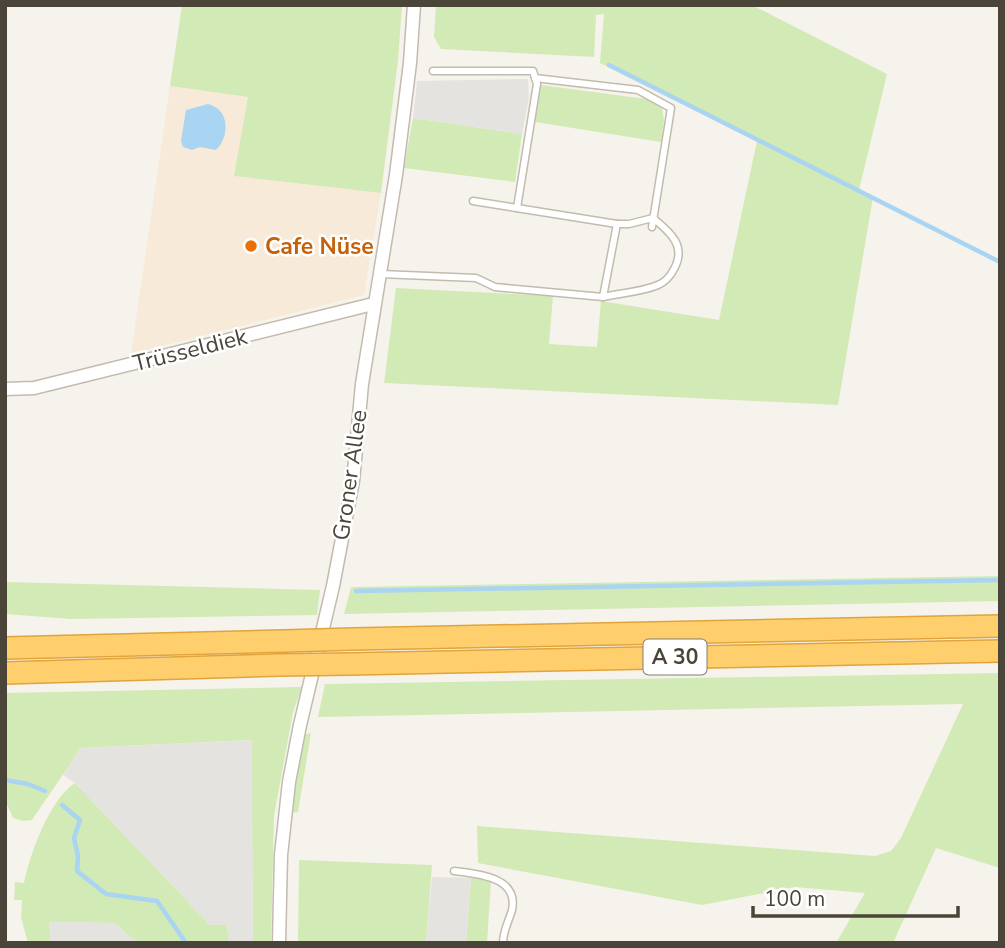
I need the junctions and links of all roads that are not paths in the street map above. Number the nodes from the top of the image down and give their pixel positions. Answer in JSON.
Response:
{"nodes":[{"id":1,"x":414,"y":5,"type":"edge"},
{"id":2,"x":433,"y":71,"type":"dead end"},
{"id":3,"x":535,"y":78,"type":"junction"},
{"id":4,"x":473,"y":201,"type":"dead end"},
{"id":5,"x":517,"y":208,"type":"junction"},
{"id":6,"x":653,"y":218,"type":"junction"},
{"id":7,"x":617,"y":224,"type":"junction"},
{"id":8,"x":652,"y":227,"type":"dead end"},
{"id":9,"x":378,"y":274,"type":"junction"},
{"id":10,"x":603,"y":297,"type":"junction"},
{"id":11,"x":373,"y":304,"type":"junction"},
{"id":12,"x":5,"y":389,"type":"edge"},
{"id":13,"x":1000,"y":626,"type":"edge"},
{"id":14,"x":5,"y":648,"type":"edge"},
{"id":15,"x":1000,"y":651,"type":"edge"},
{"id":16,"x":5,"y":673,"type":"edge"},
{"id":17,"x":454,"y":871,"type":"dead end"},
{"id":18,"x":279,"y":943,"type":"edge"},
{"id":19,"x":503,"y":943,"type":"edge"}],
"edges":[{"from":1,"to":9,"type":"street","name":"Groner Allee"},
{"from":2,"to":3,"type":"lane"},
{"from":3,"to":5,"type":"lane"},
{"from":3,"to":6,"type":"lane"},
{"from":4,"to":5,"type":"lane"},
{"from":5,"to":7,"type":"lane"},
{"from":6,"to":7,"type":"lane"},
{"from":6,"to":8,"type":"lane"},
{"from":6,"to":10,"type":"lane"},
{"from":7,"to":10,"type":"lane"},
{"from":9,"to":10,"type":"lane"},
{"from":9,"to":11,"type":"street","name":"Groner Allee"},
{"from":11,"to":12,"type":"street","name":"Trüsseldiek"},
{"from":11,"to":18,"type":"street","name":"Groner Allee"},
{"from":13,"to":14,"type":"highway","number":"A 30","bridge":true},
{"from":15,"to":16,"type":"highway","number":"A 30","bridge":true},
{"from":17,"to":19,"type":"lane"}]}
